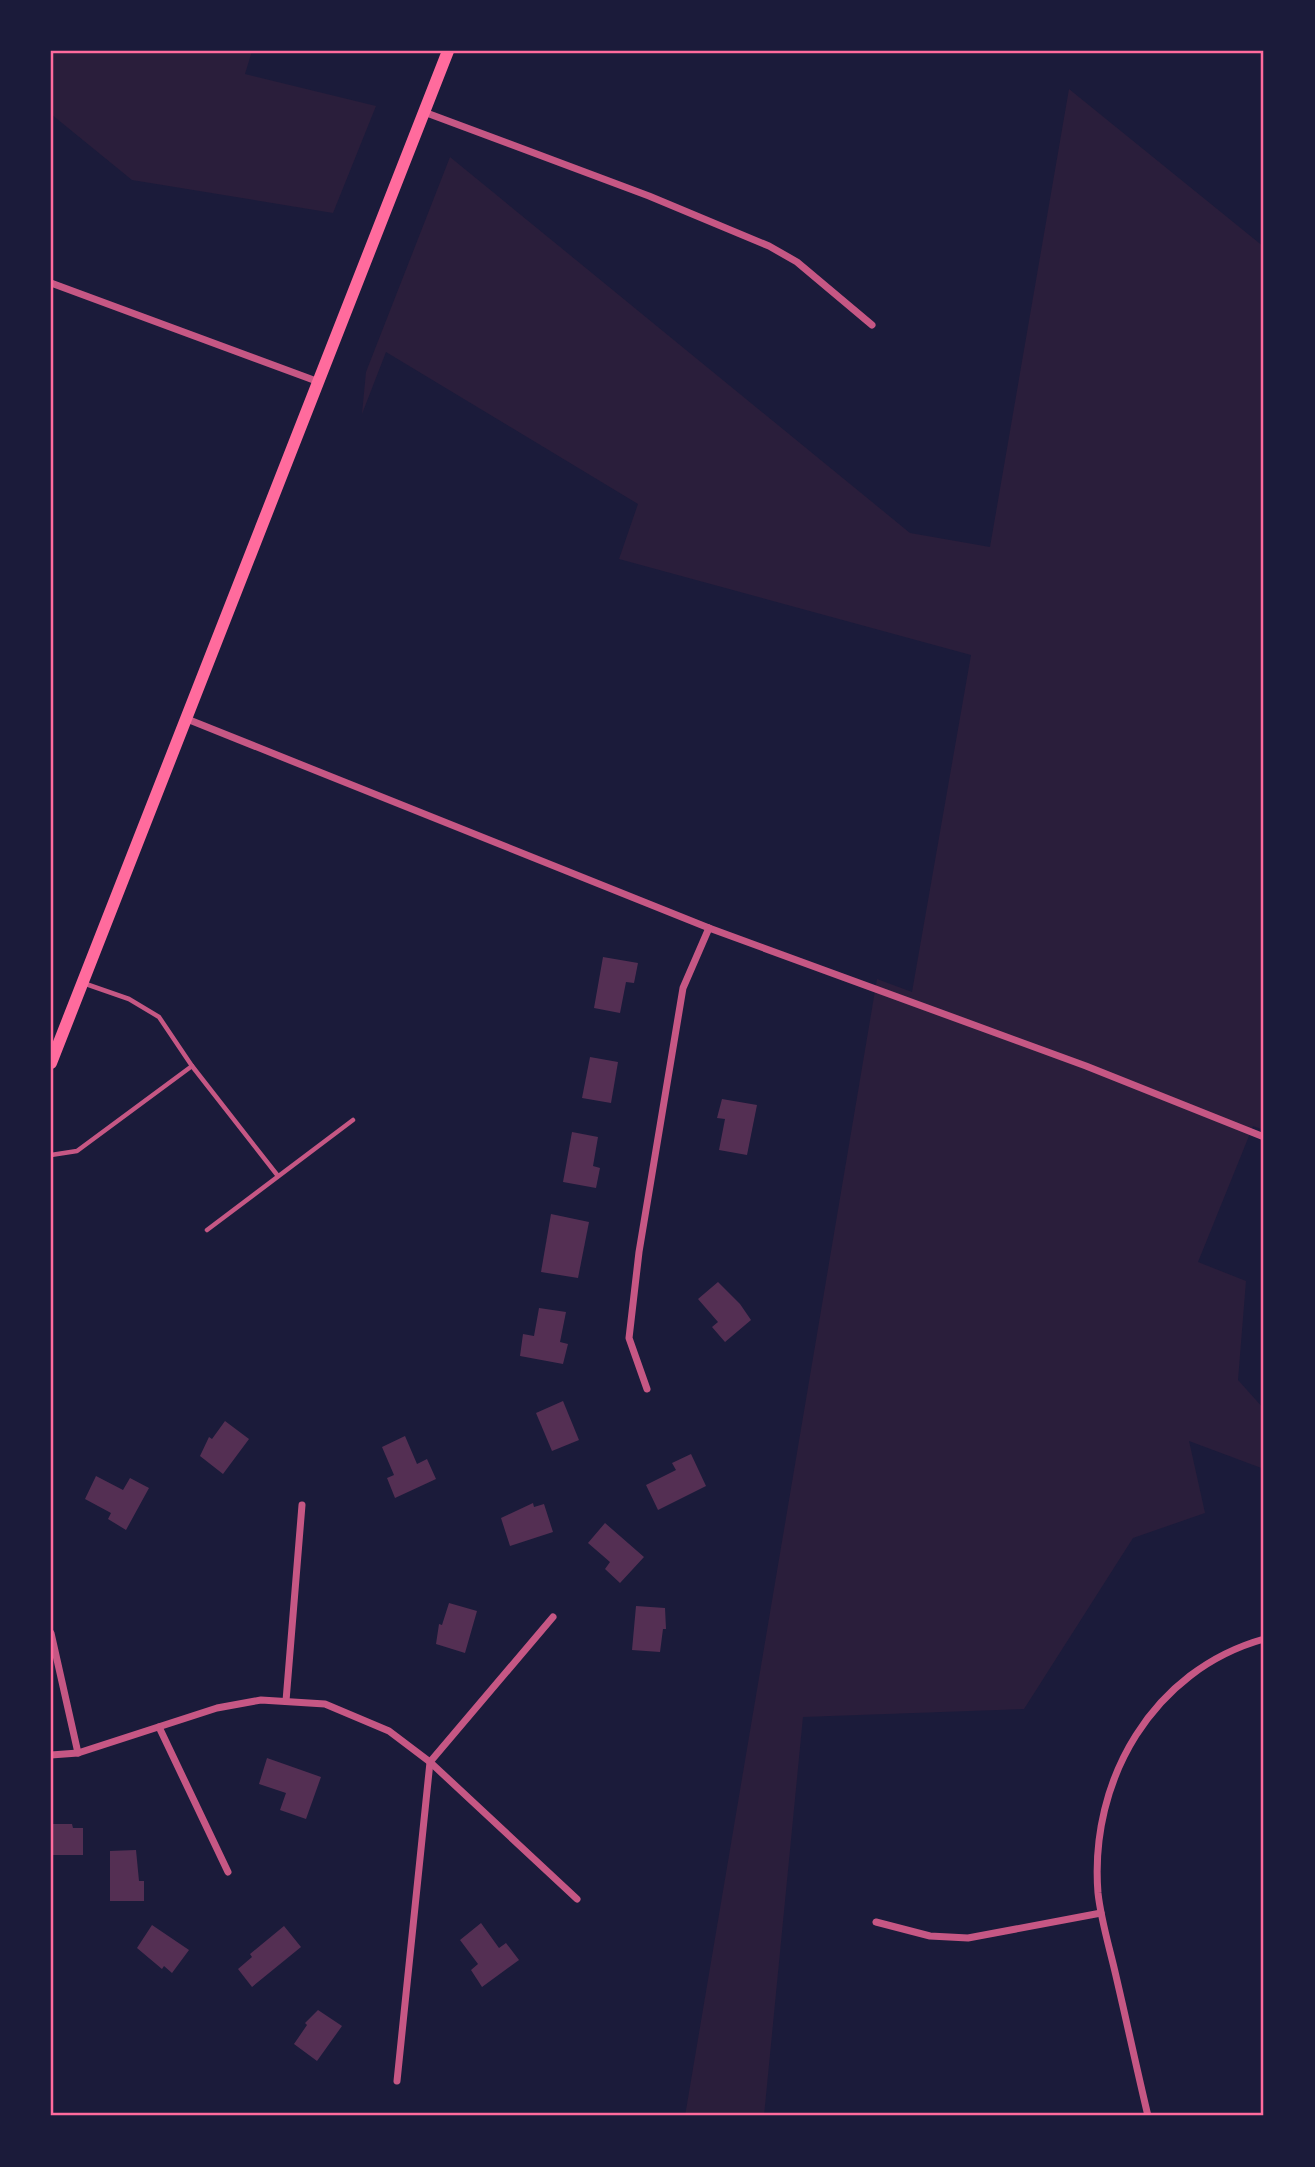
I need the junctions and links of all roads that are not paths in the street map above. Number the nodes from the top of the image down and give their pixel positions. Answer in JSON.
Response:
{"nodes":[{"id":1,"x":448,"y":51,"type":"edge"},
{"id":2,"x":424,"y":112,"type":"junction"},
{"id":3,"x":51,"y":283,"type":"edge"},
{"id":4,"x":872,"y":325,"type":"dead end"},
{"id":5,"x":320,"y":382,"type":"junction"},
{"id":6,"x":187,"y":719,"type":"junction"},
{"id":7,"x":709,"y":928,"type":"junction"},
{"id":8,"x":83,"y":982,"type":"junction"},
{"id":9,"x":51,"y":1063,"type":"edge"},
{"id":10,"x":192,"y":1066,"type":"junction"},
{"id":11,"x":353,"y":1120,"type":"dead end"},
{"id":12,"x":1264,"y":1137,"type":"edge"},
{"id":13,"x":51,"y":1155,"type":"edge"},
{"id":14,"x":278,"y":1176,"type":"junction"},
{"id":15,"x":207,"y":1230,"type":"dead end"},
{"id":16,"x":647,"y":1389,"type":"dead end"},
{"id":17,"x":302,"y":1505,"type":"dead end"},
{"id":18,"x":553,"y":1617,"type":"dead end"},
{"id":19,"x":51,"y":1633,"type":"edge"},
{"id":20,"x":1264,"y":1639,"type":"edge"},
{"id":21,"x":286,"y":1702,"type":"junction"},
{"id":22,"x":159,"y":1727,"type":"junction"},
{"id":23,"x":78,"y":1753,"type":"junction"},
{"id":24,"x":51,"y":1755,"type":"edge"},
{"id":25,"x":430,"y":1762,"type":"junction"},
{"id":26,"x":228,"y":1872,"type":"dead end"},
{"id":27,"x":577,"y":1899,"type":"dead end"},
{"id":28,"x":1101,"y":1913,"type":"junction"},
{"id":29,"x":876,"y":1922,"type":"dead end"},
{"id":30,"x":397,"y":2081,"type":"dead end"},
{"id":31,"x":1148,"y":2116,"type":"edge"}],
"edges":[{"from":1,"to":2,"type":"main road"},
{"from":2,"to":4,"type":"street"},
{"from":2,"to":5,"type":"main road"},
{"from":3,"to":5,"type":"street"},
{"from":5,"to":6,"type":"main road"},
{"from":6,"to":7,"type":"street"},
{"from":6,"to":8,"type":"main road"},
{"from":7,"to":12,"type":"street"},
{"from":7,"to":16,"type":"street"},
{"from":8,"to":9,"type":"main road"},
{"from":8,"to":10,"type":"lane"},
{"from":10,"to":13,"type":"lane"},
{"from":10,"to":14,"type":"lane"},
{"from":11,"to":14,"type":"lane"},
{"from":14,"to":15,"type":"lane"},
{"from":17,"to":21,"type":"street"},
{"from":18,"to":25,"type":"street"},
{"from":19,"to":23,"type":"street"},
{"from":20,"to":28,"type":"street"},
{"from":21,"to":22,"type":"street"},
{"from":21,"to":25,"type":"street"},
{"from":22,"to":23,"type":"street"},
{"from":22,"to":26,"type":"street"},
{"from":23,"to":24,"type":"street"},
{"from":25,"to":27,"type":"street"},
{"from":25,"to":30,"type":"street"},
{"from":28,"to":29,"type":"street"},
{"from":28,"to":31,"type":"street"}]}
